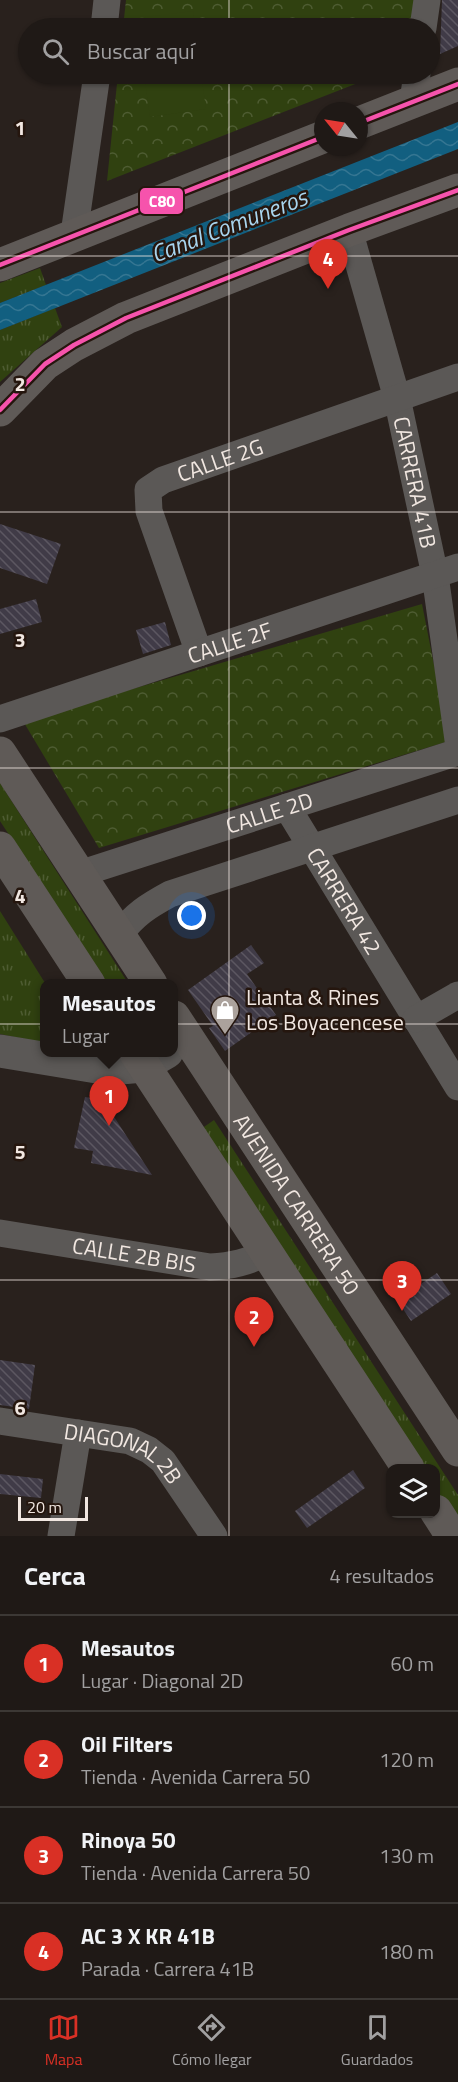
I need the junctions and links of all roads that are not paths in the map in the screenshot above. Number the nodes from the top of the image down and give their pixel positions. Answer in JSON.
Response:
{"nodes":[{"id":1,"x":107,"y":0,"type":"edge"},
{"id":2,"x":427,"y":0,"type":"edge"},
{"id":3,"x":105,"y":18,"type":"edge"},
{"id":4,"x":424,"y":18,"type":"edge"},
{"id":5,"x":96,"y":84,"type":"edge"},
{"id":6,"x":458,"y":84,"type":"edge"},
{"id":7,"x":415,"y":88,"type":"edge"},
{"id":8,"x":368,"y":117,"type":"edge"},
{"id":9,"x":314,"y":141,"type":"edge"},
{"id":10,"x":458,"y":190,"type":"edge"},
{"id":11,"x":349,"y":230,"type":"junction"},
{"id":12,"x":74,"y":234,"type":"junction"},
{"id":13,"x":0,"y":265,"type":"edge"},
{"id":14,"x":458,"y":377,"type":"edge"},
{"id":15,"x":397,"y":398,"type":"junction"},
{"id":16,"x":0,"y":410,"type":"edge"},
{"id":17,"x":446,"y":571,"type":"edge"},
{"id":18,"x":199,"y":653,"type":"junction"},
{"id":19,"x":0,"y":719,"type":"edge"},
{"id":20,"x":458,"y":740,"type":"edge"},
{"id":21,"x":458,"y":752,"type":"edge"},
{"id":22,"x":0,"y":753,"type":"edge"},
{"id":23,"x":458,"y":800,"type":"edge"},
{"id":24,"x":287,"y":807,"type":"junction"},
{"id":25,"x":0,"y":848,"type":"edge"},
{"id":26,"x":310,"y":848,"type":"junction"},
{"id":27,"x":79,"y":874,"type":"junction"},
{"id":28,"x":119,"y":935,"type":"junction"},
{"id":29,"x":86,"y":979,"type":"edge"},
{"id":30,"x":148,"y":979,"type":"edge"},
{"id":31,"x":458,"y":994,"type":"edge"},
{"id":32,"x":416,"y":1018,"type":"junction"},
{"id":33,"x":0,"y":1051,"type":"edge"},
{"id":34,"x":138,"y":1057,"type":"edge"},
{"id":35,"x":170,"y":1057,"type":"edge"},
{"id":36,"x":172,"y":1057,"type":"edge"},
{"id":37,"x":458,"y":1087,"type":"edge"},
{"id":38,"x":0,"y":1233,"type":"edge"},
{"id":39,"x":268,"y":1252,"type":"junction"},
{"id":40,"x":0,"y":1421,"type":"edge"},
{"id":41,"x":78,"y":1433,"type":"junction"},
{"id":42,"x":458,"y":1450,"type":"edge"},
{"id":43,"x":405,"y":1464,"type":"edge"},
{"id":44,"x":440,"y":1518,"type":"edge"},
{"id":45,"x":62,"y":1536,"type":"edge"},
{"id":46,"x":214,"y":1536,"type":"edge"},
{"id":47,"x":452,"y":1536,"type":"edge"}],
"edges":[{"from":1,"to":3,"type":"street"},
{"from":2,"to":4,"type":"street"},
{"from":5,"to":12,"type":"street"},
{"from":6,"to":7,"type":"main road"},
{"from":7,"to":8,"type":"main road"},
{"from":9,"to":12,"type":"main road"},
{"from":10,"to":11,"type":"main road"},
{"from":11,"to":15,"type":"street","name":"CARRERA 41B"},
{"from":11,"to":16,"type":"main road"},
{"from":12,"to":13,"type":"main road"},
{"from":14,"to":15,"type":"street","name":"CALLE 2G"},
{"from":15,"to":17,"type":"street","name":"CARRERA 41B"},
{"from":15,"to":18,"type":"street","name":"CALLE 2G"},
{"from":17,"to":18,"type":"street","name":"CALLE 2F"},
{"from":17,"to":20,"type":"street","name":"CARRERA 41B"},
{"from":18,"to":19,"type":"street","name":"CALLE 2F"},
{"from":21,"to":24,"type":"street","name":"CALLE 2D"},
{"from":22,"to":27,"type":"main road"},
{"from":23,"to":26,"type":"street","name":"CALLE 2D"},
{"from":24,"to":26,"type":"street","name":"CARRERA 42"},
{"from":24,"to":27,"type":"street","name":"CALLE 2D"},
{"from":25,"to":29,"type":"main road"},
{"from":26,"to":28,"type":"street","name":"CALLE 2D"},
{"from":26,"to":32,"type":"street","name":"CARRERA 42"},
{"from":27,"to":28,"type":"main road"},
{"from":28,"to":30,"type":"main road"},
{"from":31,"to":32,"type":"street"},
{"from":32,"to":37,"type":"street","name":"CARRERA 42"},
{"from":33,"to":34,"type":"street"},
{"from":35,"to":39,"type":"main road"},
{"from":36,"to":42,"type":"main road","name":"AVENIDA CARRERA 50"},
{"from":38,"to":39,"type":"street","name":"CALLE 2B BIS"},
{"from":39,"to":43,"type":"main road"},
{"from":40,"to":41,"type":"street","name":"DIAGONAL 2B"},
{"from":41,"to":45,"type":"street"},
{"from":41,"to":46,"type":"street","name":"DIAGONAL 2B"},
{"from":44,"to":47,"type":"main road"}]}
